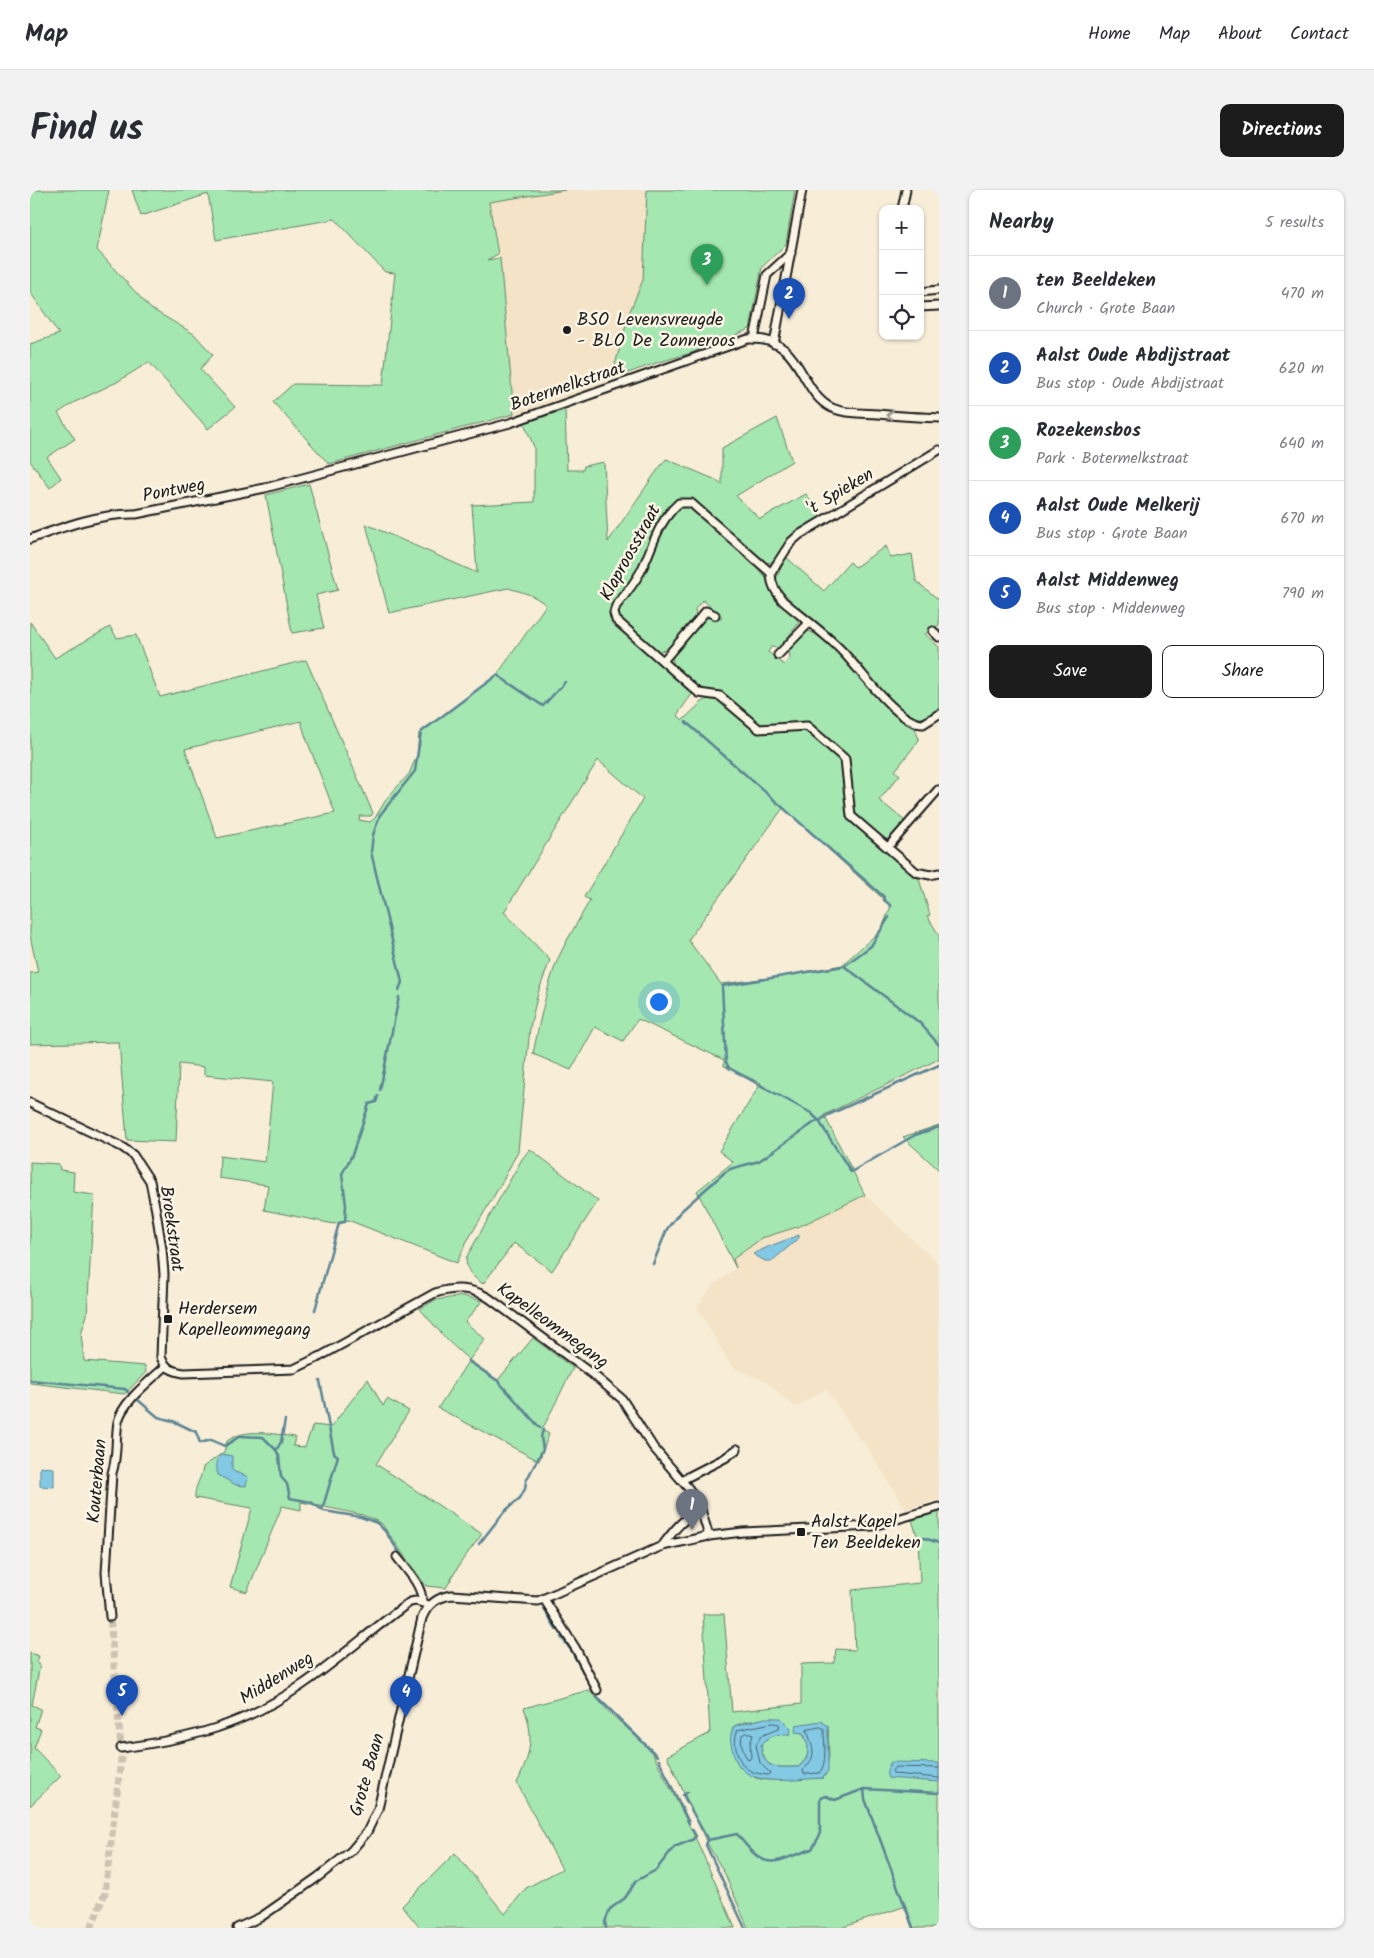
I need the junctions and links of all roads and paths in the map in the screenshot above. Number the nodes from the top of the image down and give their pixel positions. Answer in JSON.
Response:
{"nodes":[{"id":1,"x":802,"y":190,"type":"edge"},
{"id":2,"x":906,"y":190,"type":"edge"},
{"id":3,"x":903,"y":205,"type":"edge"},
{"id":4,"x":791,"y":253,"type":"junction"},
{"id":5,"x":939,"y":290,"type":"edge"},
{"id":6,"x":924,"y":292,"type":"edge"},
{"id":7,"x":939,"y":306,"type":"edge"},
{"id":8,"x":924,"y":307,"type":"edge"},
{"id":9,"x":754,"y":339,"type":"junction"},
{"id":10,"x":774,"y":344,"type":"junction"},
{"id":11,"x":939,"y":418,"type":"edge"},
{"id":12,"x":939,"y":450,"type":"edge"},
{"id":13,"x":325,"y":473,"type":"joint"},
{"id":14,"x":30,"y":539,"type":"edge"},
{"id":15,"x":771,"y":573,"type":"junction"},
{"id":16,"x":715,"y":615,"type":"dead end"},
{"id":17,"x":808,"y":622,"type":"junction"},
{"id":18,"x":933,"y":631,"type":"dead end"},
{"id":19,"x":939,"y":637,"type":"edge"},
{"id":20,"x":778,"y":655,"type":"dead end"},
{"id":21,"x":663,"y":661,"type":"junction"},
{"id":22,"x":939,"y":714,"type":"edge"},
{"id":23,"x":938,"y":790,"type":"dead end"},
{"id":24,"x":888,"y":848,"type":"junction"},
{"id":25,"x":939,"y":873,"type":"edge"},
{"id":26,"x":30,"y":1103,"type":"edge"},
{"id":27,"x":166,"y":1366,"type":"junction"},
{"id":28,"x":737,"y":1449,"type":"dead end"},
{"id":29,"x":682,"y":1480,"type":"junction"},
{"id":30,"x":939,"y":1507,"type":"edge"},
{"id":31,"x":701,"y":1510,"type":"junction"},
{"id":32,"x":709,"y":1536,"type":"junction"},
{"id":33,"x":662,"y":1546,"type":"junction"},
{"id":34,"x":397,"y":1557,"type":"dead end"},
{"id":35,"x":544,"y":1599,"type":"junction"},
{"id":36,"x":422,"y":1602,"type":"junction"},
{"id":37,"x":429,"y":1606,"type":"junction"},
{"id":38,"x":110,"y":1617,"type":"tunnel mouth"},
{"id":39,"x":597,"y":1690,"type":"dead end"},
{"id":40,"x":121,"y":1748,"type":"dead end"},
{"id":41,"x":237,"y":1928,"type":"edge"}],
"edges":[{"from":1,"to":4,"type":"street"},
{"from":2,"to":3,"type":"street"},
{"from":4,"to":9,"type":"street"},
{"from":4,"to":10,"type":"street"},
{"from":5,"to":6,"type":"street"},
{"from":7,"to":8,"type":"street"},
{"from":9,"to":10,"type":"street","name":"Botermelkstraat"},
{"from":9,"to":13,"type":"street","name":"Botermelkstraat"},
{"from":11,"to":10,"type":"street","name":"Botermelkstraat","one_way":true},
{"from":12,"to":15,"type":"street","name":"'t Spieken"},
{"from":13,"to":14,"type":"street","name":"Pontweg"},
{"from":15,"to":17,"type":"street","name":"Klaproosstraat"},
{"from":15,"to":21,"type":"street","name":"Klaproosstraat"},
{"from":16,"to":21,"type":"street"},
{"from":17,"to":20,"type":"street"},
{"from":17,"to":22,"type":"street","name":"Klaproosstraat"},
{"from":18,"to":19,"type":"street"},
{"from":21,"to":24,"type":"street","name":"Klaproosstraat"},
{"from":23,"to":24,"type":"street"},
{"from":24,"to":25,"type":"street","name":"Klaproosstraat"},
{"from":26,"to":27,"type":"street","name":"Broekstraat"},
{"from":27,"to":29,"type":"street","name":"Kapelleommegang"},
{"from":27,"to":38,"type":"street","name":"Kouterbaan"},
{"from":28,"to":29,"type":"street"},
{"from":29,"to":31,"type":"street","name":"Kapelleommegang"},
{"from":30,"to":32,"type":"street"},
{"from":31,"to":32,"type":"street","name":"Kapelleommegang"},
{"from":31,"to":33,"type":"street"},
{"from":32,"to":33,"type":"street"},
{"from":33,"to":35,"type":"street"},
{"from":34,"to":36,"type":"street"},
{"from":35,"to":37,"type":"street"},
{"from":35,"to":39,"type":"street"},
{"from":36,"to":37,"type":"street"},
{"from":36,"to":40,"type":"street","name":"Middenweg"},
{"from":37,"to":41,"type":"street","name":"Grote Baan"}]}
